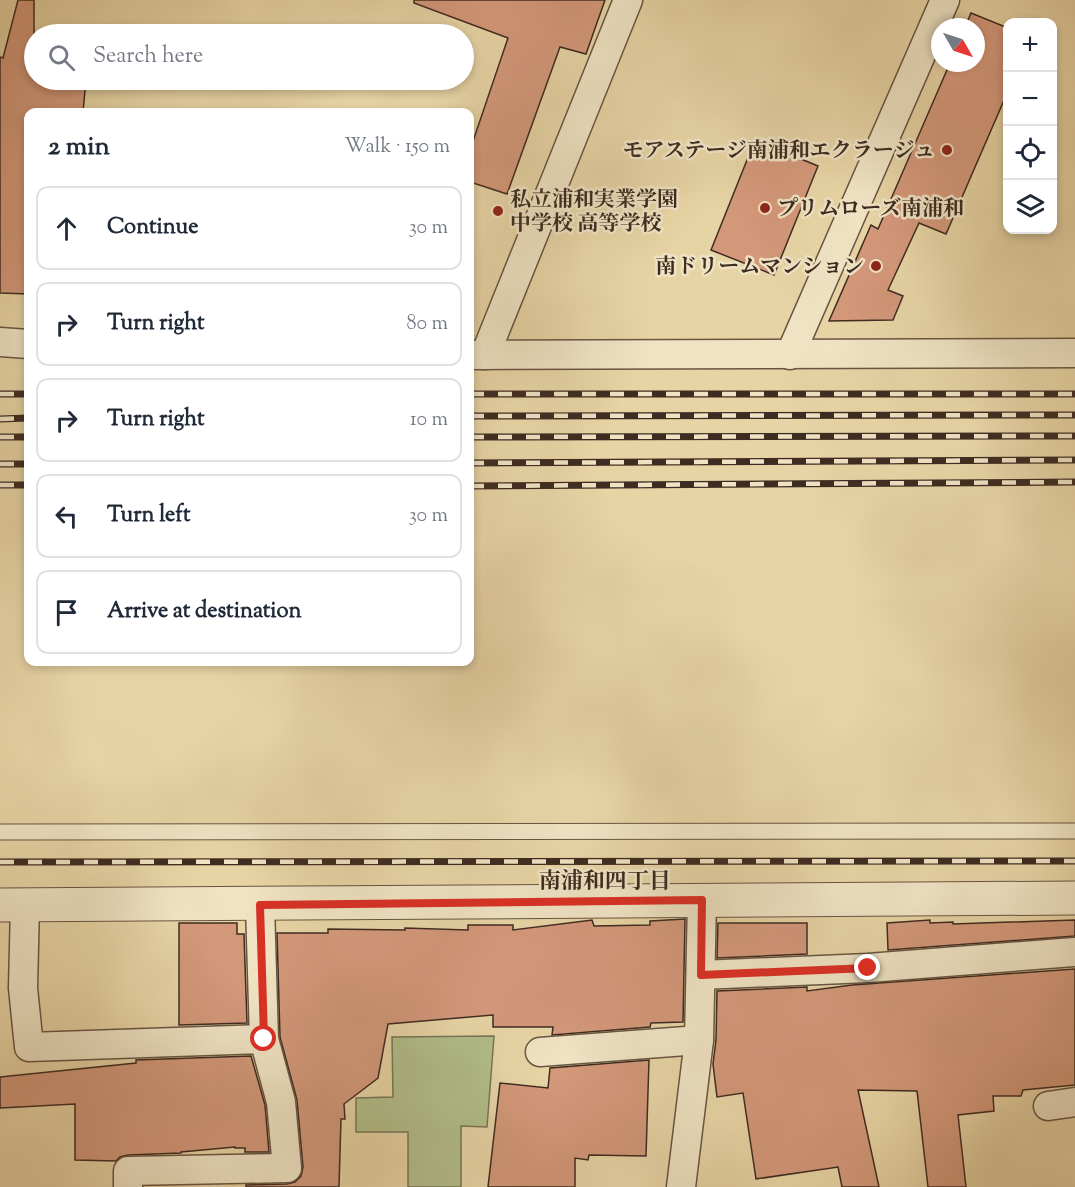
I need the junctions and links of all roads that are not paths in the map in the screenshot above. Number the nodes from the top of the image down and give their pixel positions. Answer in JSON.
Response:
{"nodes":[{"id":1,"x":628,"y":0,"type":"edge"},
{"id":2,"x":939,"y":2,"type":"edge"},
{"id":3,"x":0,"y":342,"type":"edge"},
{"id":4,"x":24,"y":344,"type":"edge"},
{"id":5,"x":1075,"y":353,"type":"edge"},
{"id":6,"x":477,"y":355,"type":"edge"},
{"id":7,"x":790,"y":355,"type":"junction"},
{"id":8,"x":1075,"y":831,"type":"edge"},
{"id":9,"x":0,"y":832,"type":"edge"},
{"id":10,"x":1075,"y":898,"type":"edge"},
{"id":11,"x":702,"y":900,"type":"junction"},
{"id":12,"x":13,"y":905,"type":"edge"},
{"id":13,"x":260,"y":905,"type":"junction"},
{"id":14,"x":1075,"y":952,"type":"edge"},
{"id":15,"x":701,"y":975,"type":"junction"},
{"id":16,"x":264,"y":1039,"type":"junction"},
{"id":17,"x":699,"y":1040,"type":"junction"},
{"id":18,"x":540,"y":1052,"type":"dead end"},
{"id":19,"x":128,"y":1187,"type":"edge"},
{"id":20,"x":681,"y":1187,"type":"edge"}],
"edges":[{"from":1,"to":6,"type":"street"},
{"from":2,"to":7,"type":"street"},
{"from":3,"to":4,"type":"street"},
{"from":5,"to":7,"type":"street"},
{"from":6,"to":7,"type":"street"},
{"from":8,"to":9,"type":"lane"},
{"from":10,"to":11,"type":"street"},
{"from":11,"to":13,"type":"street"},
{"from":11,"to":15,"type":"street"},
{"from":12,"to":13,"type":"street"},
{"from":12,"to":16,"type":"street"},
{"from":13,"to":16,"type":"street"},
{"from":14,"to":15,"type":"street"},
{"from":15,"to":17,"type":"street"},
{"from":16,"to":19,"type":"street"},
{"from":17,"to":18,"type":"street"},
{"from":17,"to":20,"type":"street"}]}
